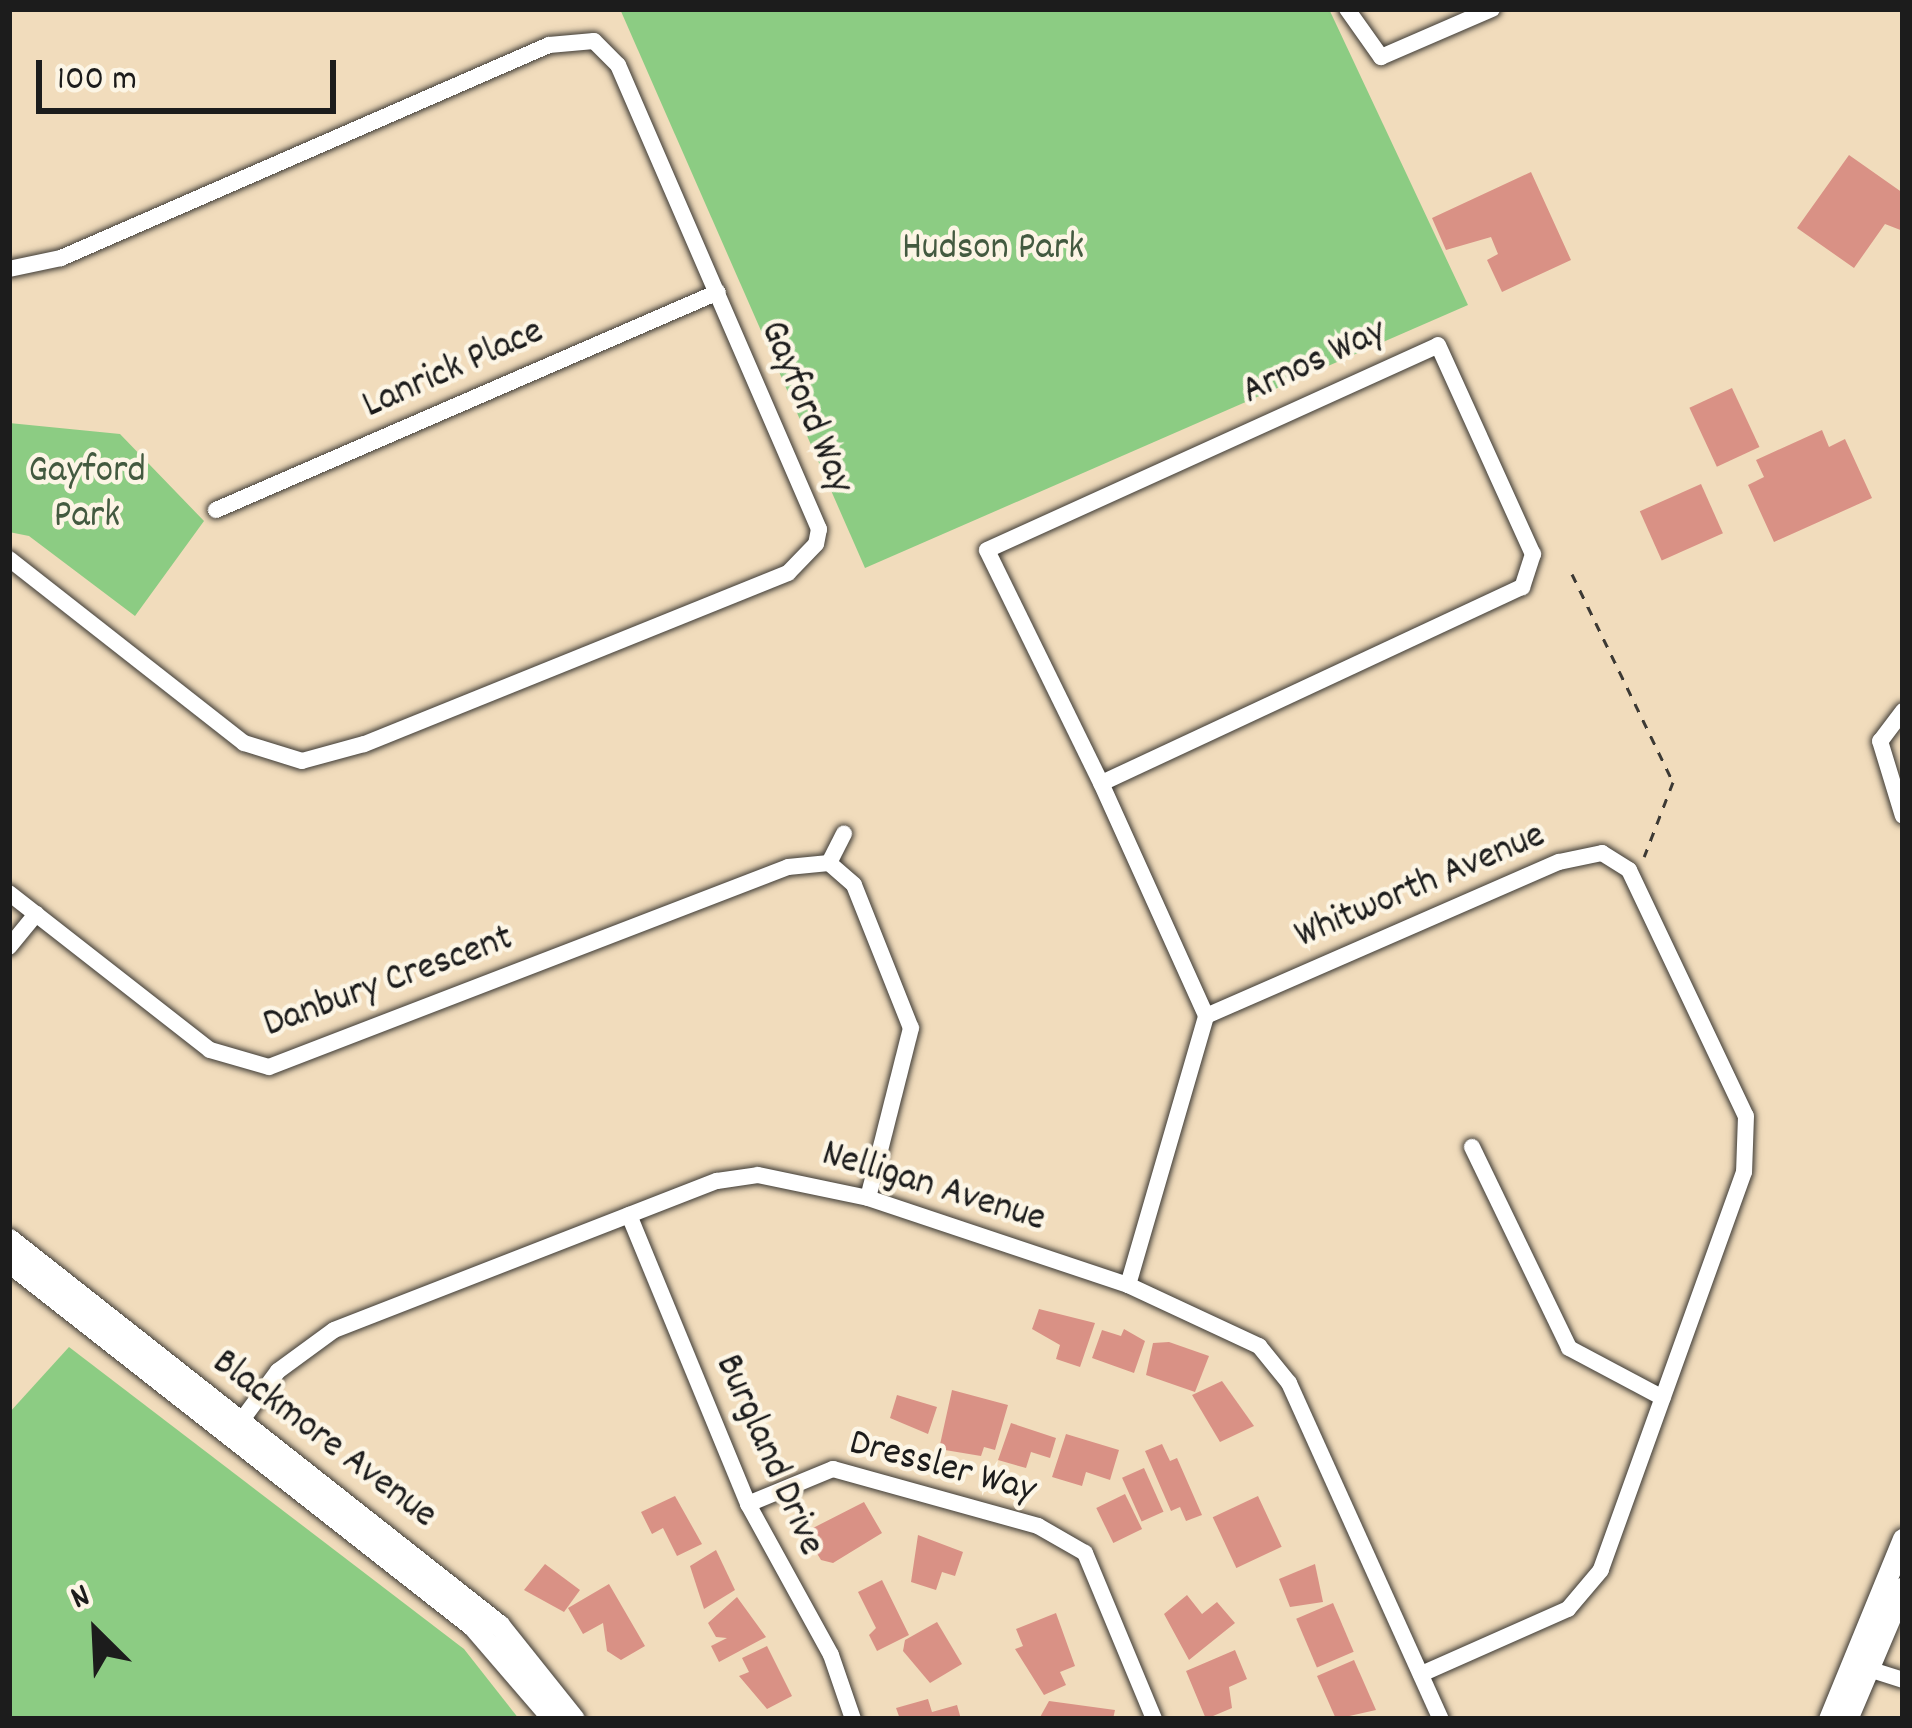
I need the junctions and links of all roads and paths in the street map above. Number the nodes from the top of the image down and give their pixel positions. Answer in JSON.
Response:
{"nodes":[{"id":1,"x":1347,"y":9,"type":"edge"},
{"id":2,"x":1492,"y":9,"type":"edge"},
{"id":3,"x":9,"y":269,"type":"edge"},
{"id":4,"x":718,"y":292,"type":"junction"},
{"id":5,"x":216,"y":510,"type":"dead end"},
{"id":6,"x":9,"y":559,"type":"edge"},
{"id":7,"x":1572,"y":574,"type":"dead end"},
{"id":8,"x":1903,"y":711,"type":"edge"},
{"id":9,"x":1101,"y":783,"type":"junction"},
{"id":10,"x":1903,"y":816,"type":"edge"},
{"id":11,"x":844,"y":834,"type":"dead end"},
{"id":12,"x":829,"y":863,"type":"junction"},
{"id":13,"x":1629,"y":870,"type":"junction"},
{"id":14,"x":9,"y":893,"type":"edge"},
{"id":15,"x":36,"y":914,"type":"junction"},
{"id":16,"x":9,"y":947,"type":"edge"},
{"id":17,"x":1206,"y":1016,"type":"junction"},
{"id":18,"x":1472,"y":1147,"type":"dead end"},
{"id":19,"x":868,"y":1198,"type":"junction"},
{"id":20,"x":629,"y":1215,"type":"junction"},
{"id":21,"x":9,"y":1240,"type":"edge"},
{"id":22,"x":9,"y":1262,"type":"edge"},
{"id":23,"x":1127,"y":1285,"type":"junction"},
{"id":24,"x":1663,"y":1398,"type":"junction"},
{"id":25,"x":235,"y":1430,"type":"junction"},
{"id":26,"x":748,"y":1504,"type":"junction"},
{"id":27,"x":1903,"y":1539,"type":"edge"},
{"id":28,"x":1903,"y":1587,"type":"edge"},
{"id":29,"x":1860,"y":1666,"type":"junction"},
{"id":30,"x":1421,"y":1674,"type":"junction"},
{"id":31,"x":1903,"y":1679,"type":"edge"},
{"id":32,"x":553,"y":1719,"type":"edge"},
{"id":33,"x":574,"y":1719,"type":"edge"},
{"id":34,"x":854,"y":1719,"type":"edge"},
{"id":35,"x":1154,"y":1719,"type":"edge"},
{"id":36,"x":1441,"y":1719,"type":"edge"},
{"id":37,"x":1829,"y":1719,"type":"edge"},
{"id":38,"x":1847,"y":1719,"type":"edge"}],
"edges":[{"from":1,"to":2,"type":"street"},
{"from":3,"to":4,"type":"street","name":"Gayford Way"},
{"from":4,"to":5,"type":"street","name":"Lanrick Place"},
{"from":4,"to":6,"type":"street","name":"Gayford Way"},
{"from":7,"to":13,"type":"path"},
{"from":8,"to":10,"type":"street"},
{"from":9,"to":9,"type":"street","name":"Arnos Way"},
{"from":9,"to":17,"type":"street","name":"Arnos Way"},
{"from":11,"to":12,"type":"street"},
{"from":12,"to":15,"type":"street","name":"Danbury Crescent"},
{"from":12,"to":19,"type":"street"},
{"from":13,"to":17,"type":"street","name":"Whitworth Avenue"},
{"from":13,"to":24,"type":"street"},
{"from":14,"to":15,"type":"street","name":"Danbury Crescent"},
{"from":15,"to":16,"type":"street"},
{"from":17,"to":23,"type":"street"},
{"from":18,"to":24,"type":"street"},
{"from":19,"to":20,"type":"street","name":"Nelligan Avenue"},
{"from":19,"to":23,"type":"street","name":"Nelligan Avenue"},
{"from":20,"to":25,"type":"street","name":"Nelligan Avenue"},
{"from":20,"to":26,"type":"street","name":"Burgland Drive"},
{"from":21,"to":25,"type":"street","name":"Blackmore Avenue"},
{"from":22,"to":25,"type":"street","name":"Blackmore Avenue"},
{"from":23,"to":30,"type":"street","name":"Nelligan Avenue"},
{"from":24,"to":30,"type":"street"},
{"from":25,"to":32,"type":"street","name":"Blackmore Avenue"},
{"from":25,"to":33,"type":"street","name":"Blackmore Avenue"},
{"from":26,"to":34,"type":"street","name":"Burgland Drive"},
{"from":26,"to":35,"type":"street","name":"Dressler Way"},
{"from":27,"to":29,"type":"street"},
{"from":28,"to":29,"type":"street"},
{"from":29,"to":31,"type":"street"},
{"from":29,"to":37,"type":"street"},
{"from":29,"to":38,"type":"street"},
{"from":30,"to":36,"type":"street","name":"Nelligan Avenue"}]}
